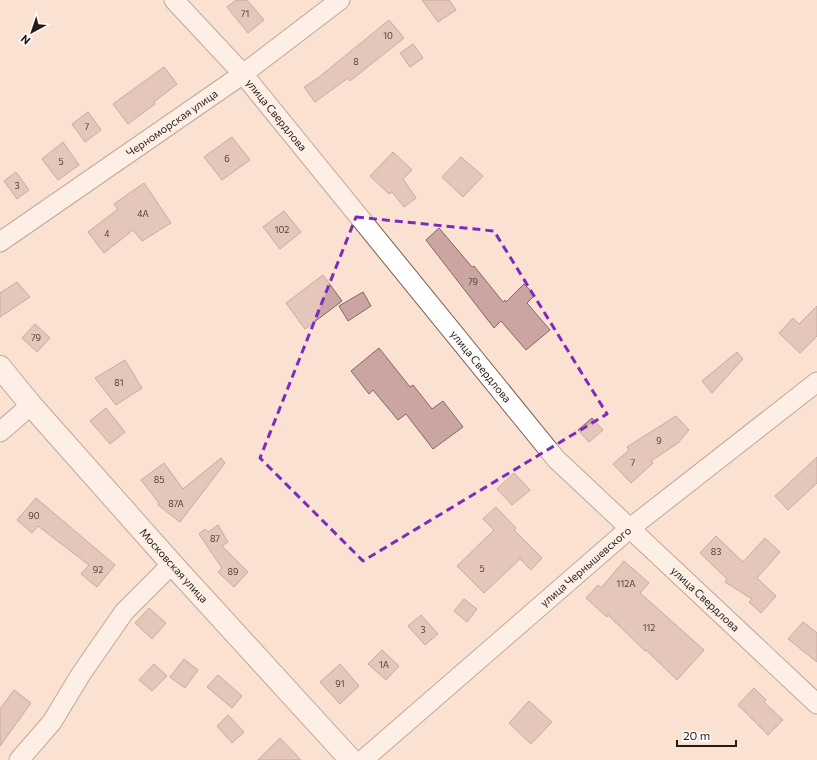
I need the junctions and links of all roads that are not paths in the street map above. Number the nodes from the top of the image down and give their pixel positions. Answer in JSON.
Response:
{"nodes":[{"id":1,"x":174,"y":0,"type":"edge"},
{"id":2,"x":340,"y":0,"type":"edge"},
{"id":3,"x":243,"y":74,"type":"junction"},
{"id":4,"x":0,"y":242,"type":"edge"},
{"id":5,"x":0,"y":368,"type":"edge"},
{"id":6,"x":817,"y":382,"type":"edge"},
{"id":7,"x":31,"y":405,"type":"junction"},
{"id":8,"x":0,"y":432,"type":"edge"},
{"id":9,"x":629,"y":528,"type":"junction"},
{"id":10,"x":172,"y":564,"type":"junction"},
{"id":11,"x":817,"y":704,"type":"edge"},
{"id":12,"x":19,"y":760,"type":"edge"},
{"id":13,"x":351,"y":760,"type":"edge"},
{"id":14,"x":363,"y":760,"type":"edge"}],
"edges":[{"from":1,"to":3,"type":"street","name":"улица Свердлова"},
{"from":2,"to":3,"type":"street","name":"Черноморская улица"},
{"from":3,"to":4,"type":"street","name":"Черноморская улица"},
{"from":3,"to":9,"type":"street","name":"улица Свердлова"},
{"from":5,"to":7,"type":"street","name":"Московская улица"},
{"from":6,"to":9,"type":"street","name":"улица Чернышевского"},
{"from":7,"to":8,"type":"street"},
{"from":7,"to":10,"type":"street","name":"Московская улица"},
{"from":9,"to":11,"type":"street","name":"улица Свердлова"},
{"from":9,"to":14,"type":"street","name":"улица Чернышевского"},
{"from":10,"to":12,"type":"street"},
{"from":10,"to":13,"type":"street","name":"Московская улица"}]}
